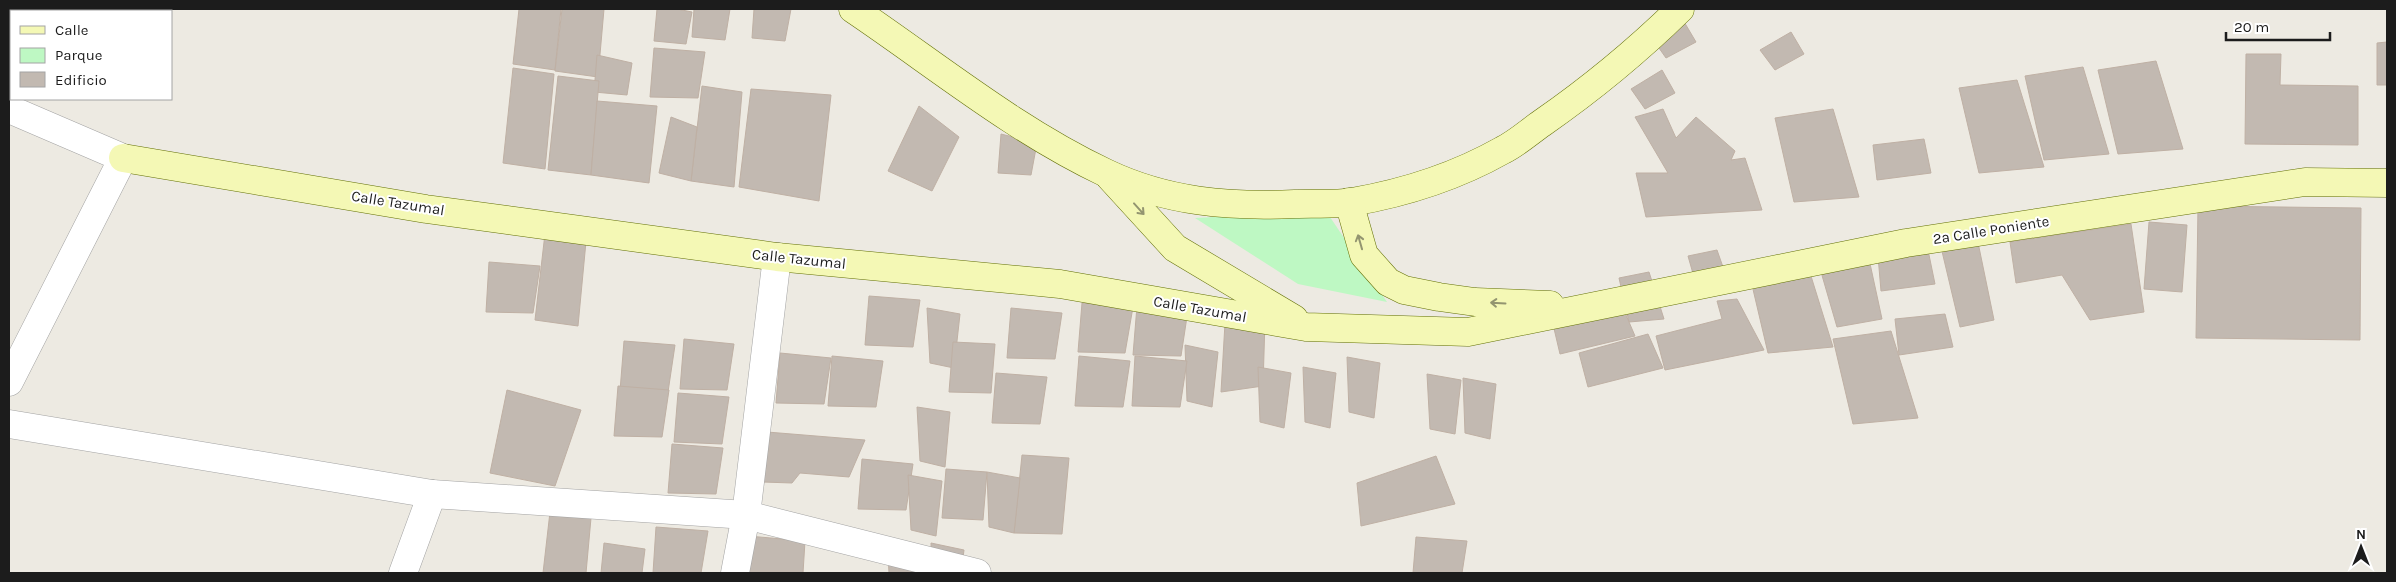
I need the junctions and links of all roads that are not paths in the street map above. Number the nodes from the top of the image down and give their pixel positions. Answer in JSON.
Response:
{"nodes":[{"id":1,"x":853,"y":9,"type":"edge"},
{"id":2,"x":1680,"y":9,"type":"edge"},
{"id":3,"x":9,"y":109,"type":"edge"},
{"id":4,"x":122,"y":158,"type":"junction"},
{"id":5,"x":1106,"y":173,"type":"junction"},
{"id":6,"x":2387,"y":183,"type":"edge"},
{"id":7,"x":1348,"y":202,"type":"junction"},
{"id":8,"x":777,"y":257,"type":"junction"},
{"id":9,"x":1599,"y":307,"type":"junction"},
{"id":10,"x":1306,"y":327,"type":"junction"},
{"id":11,"x":9,"y":382,"type":"edge"},
{"id":12,"x":9,"y":424,"type":"edge"},
{"id":13,"x":432,"y":494,"type":"junction"},
{"id":14,"x":746,"y":515,"type":"junction"},
{"id":15,"x":403,"y":573,"type":"edge"},
{"id":16,"x":735,"y":573,"type":"edge"},
{"id":17,"x":978,"y":573,"type":"edge"}],
"edges":[{"from":1,"to":5,"type":"street"},
{"from":2,"to":7,"type":"street"},
{"from":3,"to":4,"type":"street","name":"Calle Tazumal"},
{"from":4,"to":8,"type":"street","name":"Calle Tazumal"},
{"from":4,"to":11,"type":"street"},
{"from":5,"to":7,"type":"street"},
{"from":5,"to":10,"type":"street","one_way":true},
{"from":6,"to":9,"type":"street","name":"2a Calle Poniente"},
{"from":9,"to":7,"type":"street","one_way":true},
{"from":8,"to":10,"type":"street","name":"Calle Tazumal"},
{"from":8,"to":14,"type":"street"},
{"from":9,"to":10,"type":"street","name":"Calle Tazumal"},
{"from":12,"to":13,"type":"street"},
{"from":13,"to":14,"type":"street"},
{"from":13,"to":15,"type":"street"},
{"from":14,"to":16,"type":"street"},
{"from":14,"to":17,"type":"street"}]}
